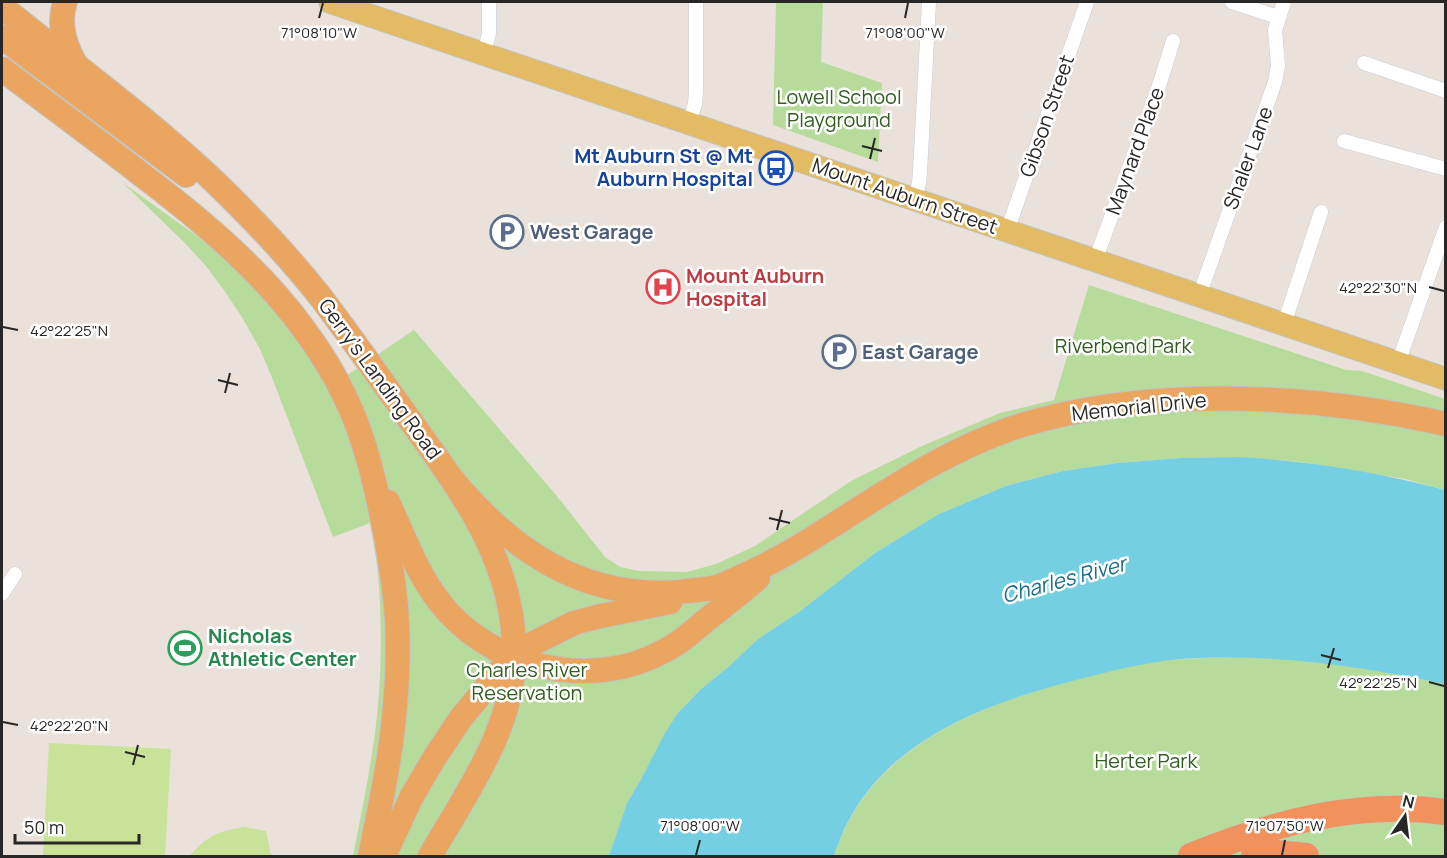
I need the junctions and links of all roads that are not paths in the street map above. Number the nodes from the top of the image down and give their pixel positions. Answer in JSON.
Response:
{"nodes":[{"id":1,"x":65,"y":2,"type":"edge"},
{"id":2,"x":330,"y":2,"type":"edge"},
{"id":3,"x":489,"y":2,"type":"edge"},
{"id":4,"x":696,"y":2,"type":"edge"},
{"id":5,"x":929,"y":2,"type":"edge"},
{"id":6,"x":1087,"y":2,"type":"edge"},
{"id":7,"x":1232,"y":2,"type":"edge"},
{"id":8,"x":1284,"y":2,"type":"edge"},
{"id":9,"x":2,"y":7,"type":"edge"},
{"id":10,"x":1278,"y":17,"type":"junction"},
{"id":11,"x":2,"y":37,"type":"edge"},
{"id":12,"x":1173,"y":41,"type":"dead end"},
{"id":13,"x":484,"y":54,"type":"junction"},
{"id":14,"x":1364,"y":63,"type":"dead end"},
{"id":15,"x":2,"y":69,"type":"edge"},
{"id":16,"x":81,"y":71,"type":"junction"},
{"id":17,"x":1446,"y":91,"type":"edge"},
{"id":18,"x":689,"y":123,"type":"junction"},
{"id":19,"x":1344,"y":141,"type":"dead end"},
{"id":20,"x":1446,"y":169,"type":"edge"},
{"id":21,"x":915,"y":200,"type":"junction"},
{"id":22,"x":1322,"y":212,"type":"dead end"},
{"id":23,"x":1446,"y":227,"type":"edge"},
{"id":24,"x":1007,"y":231,"type":"junction"},
{"id":25,"x":280,"y":249,"type":"junction"},
{"id":26,"x":1095,"y":261,"type":"junction"},
{"id":27,"x":1199,"y":296,"type":"junction"},
{"id":28,"x":1284,"y":324,"type":"junction"},
{"id":29,"x":1398,"y":363,"type":"junction"},
{"id":30,"x":1446,"y":379,"type":"edge"},
{"id":31,"x":1446,"y":424,"type":"edge"},
{"id":32,"x":366,"y":453,"type":"junction"},
{"id":33,"x":452,"y":479,"type":"junction"},
{"id":34,"x":792,"y":551,"type":"junction"},
{"id":35,"x":15,"y":574,"type":"dead end"},
{"id":36,"x":718,"y":586,"type":"junction"},
{"id":37,"x":2,"y":594,"type":"edge"},
{"id":38,"x":514,"y":657,"type":"junction"},
{"id":39,"x":1446,"y":812,"type":"edge"},
{"id":40,"x":370,"y":856,"type":"edge"},
{"id":41,"x":384,"y":856,"type":"edge"},
{"id":42,"x":430,"y":856,"type":"edge"},
{"id":43,"x":1191,"y":856,"type":"edge"},
{"id":44,"x":1254,"y":856,"type":"edge"},
{"id":45,"x":1306,"y":856,"type":"edge"}],
"edges":[{"from":1,"to":16,"type":"highway"},
{"from":2,"to":13,"type":"main road","name":"Mount Auburn Street"},
{"from":3,"to":13,"type":"street"},
{"from":4,"to":18,"type":"street"},
{"from":5,"to":21,"type":"street"},
{"from":6,"to":24,"type":"street","name":"Gibson Street"},
{"from":7,"to":10,"type":"street"},
{"from":8,"to":10,"type":"street","name":"Shaler Lane"},
{"from":9,"to":16,"type":"highway","name":"Gerry's Landing Road"},
{"from":10,"to":27,"type":"street","name":"Shaler Lane"},
{"from":11,"to":25,"type":"highway"},
{"from":12,"to":26,"type":"street","name":"Maynard Place"},
{"from":13,"to":18,"type":"main road","name":"Mount Auburn Street"},
{"from":14,"to":17,"type":"street"},
{"from":15,"to":32,"type":"highway","name":"Gerry's Landing Road"},
{"from":16,"to":25,"type":"highway","name":"Gerry's Landing Road"},
{"from":18,"to":21,"type":"main road","name":"Mount Auburn Street"},
{"from":19,"to":20,"type":"street"},
{"from":21,"to":24,"type":"main road","name":"Mount Auburn Street"},
{"from":22,"to":28,"type":"street"},
{"from":23,"to":29,"type":"street"},
{"from":24,"to":26,"type":"main road","name":"Mount Auburn Street"},
{"from":25,"to":33,"type":"highway","name":"Gerry's Landing Road"},
{"from":26,"to":27,"type":"main road","name":"Mount Auburn Street"},
{"from":27,"to":28,"type":"main road","name":"Mount Auburn Street"},
{"from":28,"to":29,"type":"main road","name":"Mount Auburn Street"},
{"from":29,"to":30,"type":"main road","name":"Mount Auburn Street"},
{"from":31,"to":34,"type":"highway","name":"Memorial Drive"},
{"from":32,"to":38,"type":"highway"},
{"from":32,"to":40,"type":"highway","name":"Gerry's Landing Road"},
{"from":33,"to":36,"type":"highway"},
{"from":33,"to":38,"type":"highway","name":"Gerry's Landing Road"},
{"from":34,"to":36,"type":"highway"},
{"from":34,"to":38,"type":"highway"},
{"from":35,"to":37,"type":"street"},
{"from":36,"to":38,"type":"highway"},
{"from":38,"to":41,"type":"highway"},
{"from":38,"to":42,"type":"highway","name":"Gerry's Landing Road"},
{"from":39,"to":43,"type":"highway"},
{"from":44,"to":45,"type":"highway"}]}
